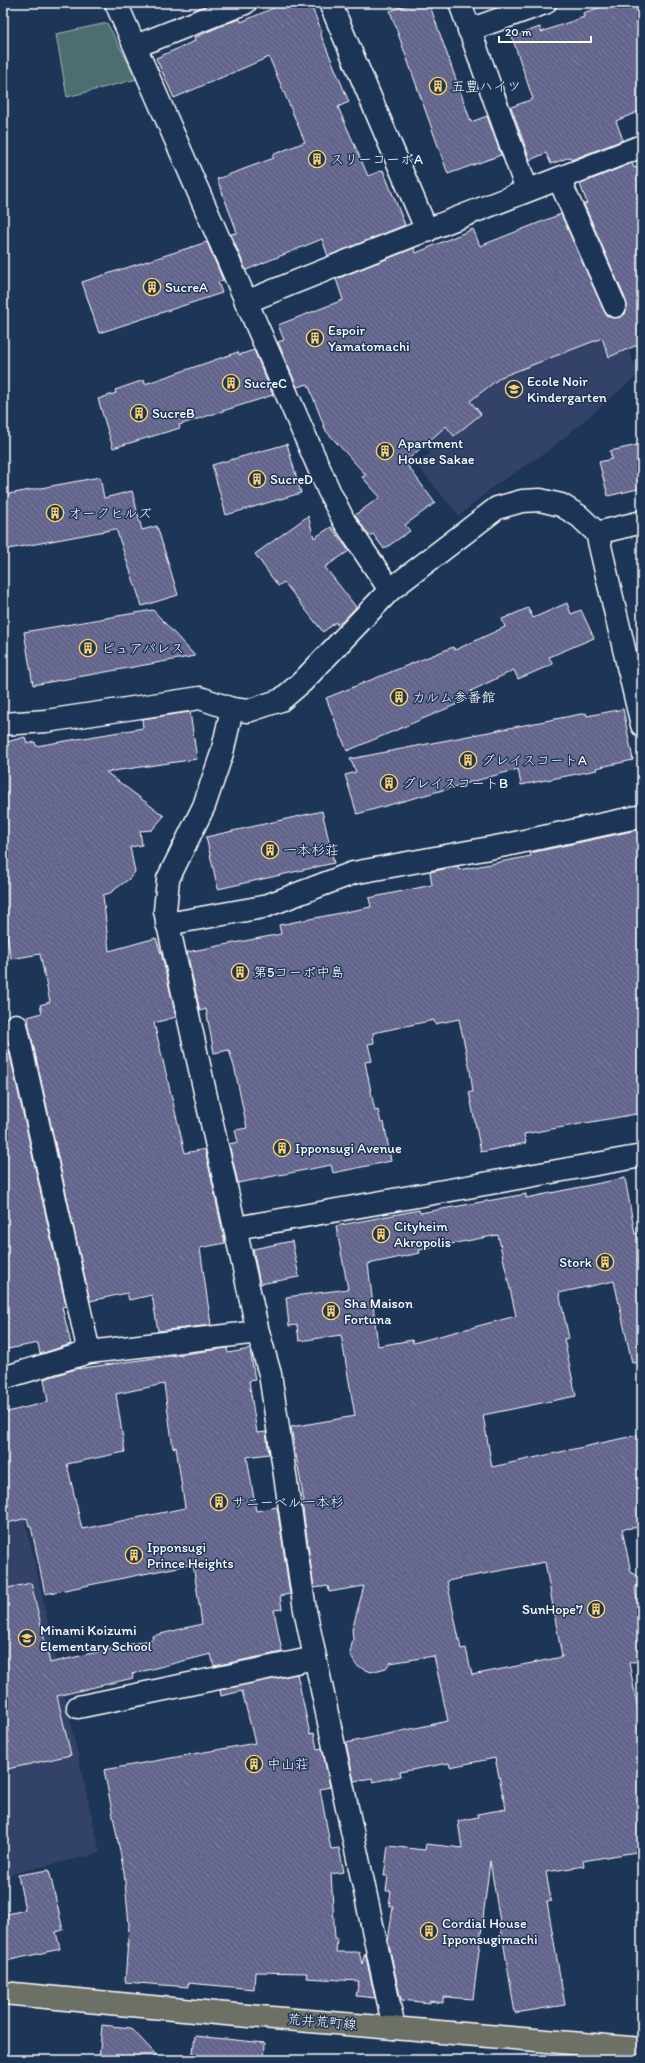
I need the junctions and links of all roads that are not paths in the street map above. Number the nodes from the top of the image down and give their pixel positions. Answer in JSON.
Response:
{"nodes":[{"id":1,"x":116,"y":3,"type":"edge"},
{"id":2,"x":245,"y":3,"type":"edge"},
{"id":3,"x":330,"y":3,"type":"edge"},
{"id":4,"x":460,"y":3,"type":"edge"},
{"id":5,"x":545,"y":3,"type":"edge"},
{"id":6,"x":469,"y":30,"type":"junction"},
{"id":7,"x":136,"y":46,"type":"junction"},
{"id":8,"x":642,"y":146,"type":"edge"},
{"id":9,"x":559,"y":179,"type":"junction"},
{"id":10,"x":527,"y":190,"type":"junction"},
{"id":11,"x":427,"y":231,"type":"junction"},
{"id":12,"x":246,"y":302,"type":"junction"},
{"id":13,"x":615,"y":306,"type":"dead end"},
{"id":14,"x":642,"y":522,"type":"edge"},
{"id":15,"x":597,"y":533,"type":"junction"},
{"id":16,"x":390,"y":590,"type":"junction"},
{"id":17,"x":635,"y":671,"type":"edge"},
{"id":18,"x":232,"y":709,"type":"junction"},
{"id":19,"x":3,"y":724,"type":"edge"},
{"id":20,"x":642,"y":725,"type":"edge"},
{"id":21,"x":642,"y":816,"type":"edge"},
{"id":22,"x":167,"y":924,"type":"junction"},
{"id":23,"x":16,"y":1024,"type":"dead end"},
{"id":24,"x":642,"y":1156,"type":"edge"},
{"id":25,"x":236,"y":1228,"type":"junction"},
{"id":26,"x":258,"y":1332,"type":"junction"},
{"id":27,"x":89,"y":1352,"type":"junction"},
{"id":28,"x":3,"y":1378,"type":"edge"},
{"id":29,"x":315,"y":1658,"type":"junction"},
{"id":30,"x":78,"y":1707,"type":"dead end"},
{"id":31,"x":3,"y":1993,"type":"edge"},
{"id":32,"x":394,"y":2028,"type":"junction"},
{"id":33,"x":642,"y":2049,"type":"edge"}],
"edges":[{"from":1,"to":7,"type":"street"},
{"from":2,"to":7,"type":"street"},
{"from":3,"to":11,"type":"street"},
{"from":4,"to":6,"type":"street"},
{"from":5,"to":6,"type":"street"},
{"from":6,"to":10,"type":"street"},
{"from":7,"to":12,"type":"street"},
{"from":8,"to":9,"type":"street"},
{"from":9,"to":10,"type":"street"},
{"from":9,"to":13,"type":"street"},
{"from":10,"to":11,"type":"street"},
{"from":11,"to":12,"type":"street"},
{"from":12,"to":16,"type":"street"},
{"from":14,"to":15,"type":"street"},
{"from":15,"to":16,"type":"street"},
{"from":15,"to":17,"type":"street"},
{"from":16,"to":18,"type":"street"},
{"from":17,"to":20,"type":"street"},
{"from":18,"to":19,"type":"street"},
{"from":18,"to":22,"type":"street"},
{"from":21,"to":22,"type":"street"},
{"from":22,"to":25,"type":"street"},
{"from":23,"to":27,"type":"street"},
{"from":24,"to":25,"type":"street"},
{"from":25,"to":26,"type":"street"},
{"from":26,"to":27,"type":"street"},
{"from":26,"to":29,"type":"street"},
{"from":27,"to":28,"type":"street"},
{"from":29,"to":30,"type":"street"},
{"from":29,"to":32,"type":"street"},
{"from":31,"to":32,"type":"main road","name":"荒井荒町線"},
{"from":32,"to":33,"type":"main road","name":"荒井荒町線"}]}
